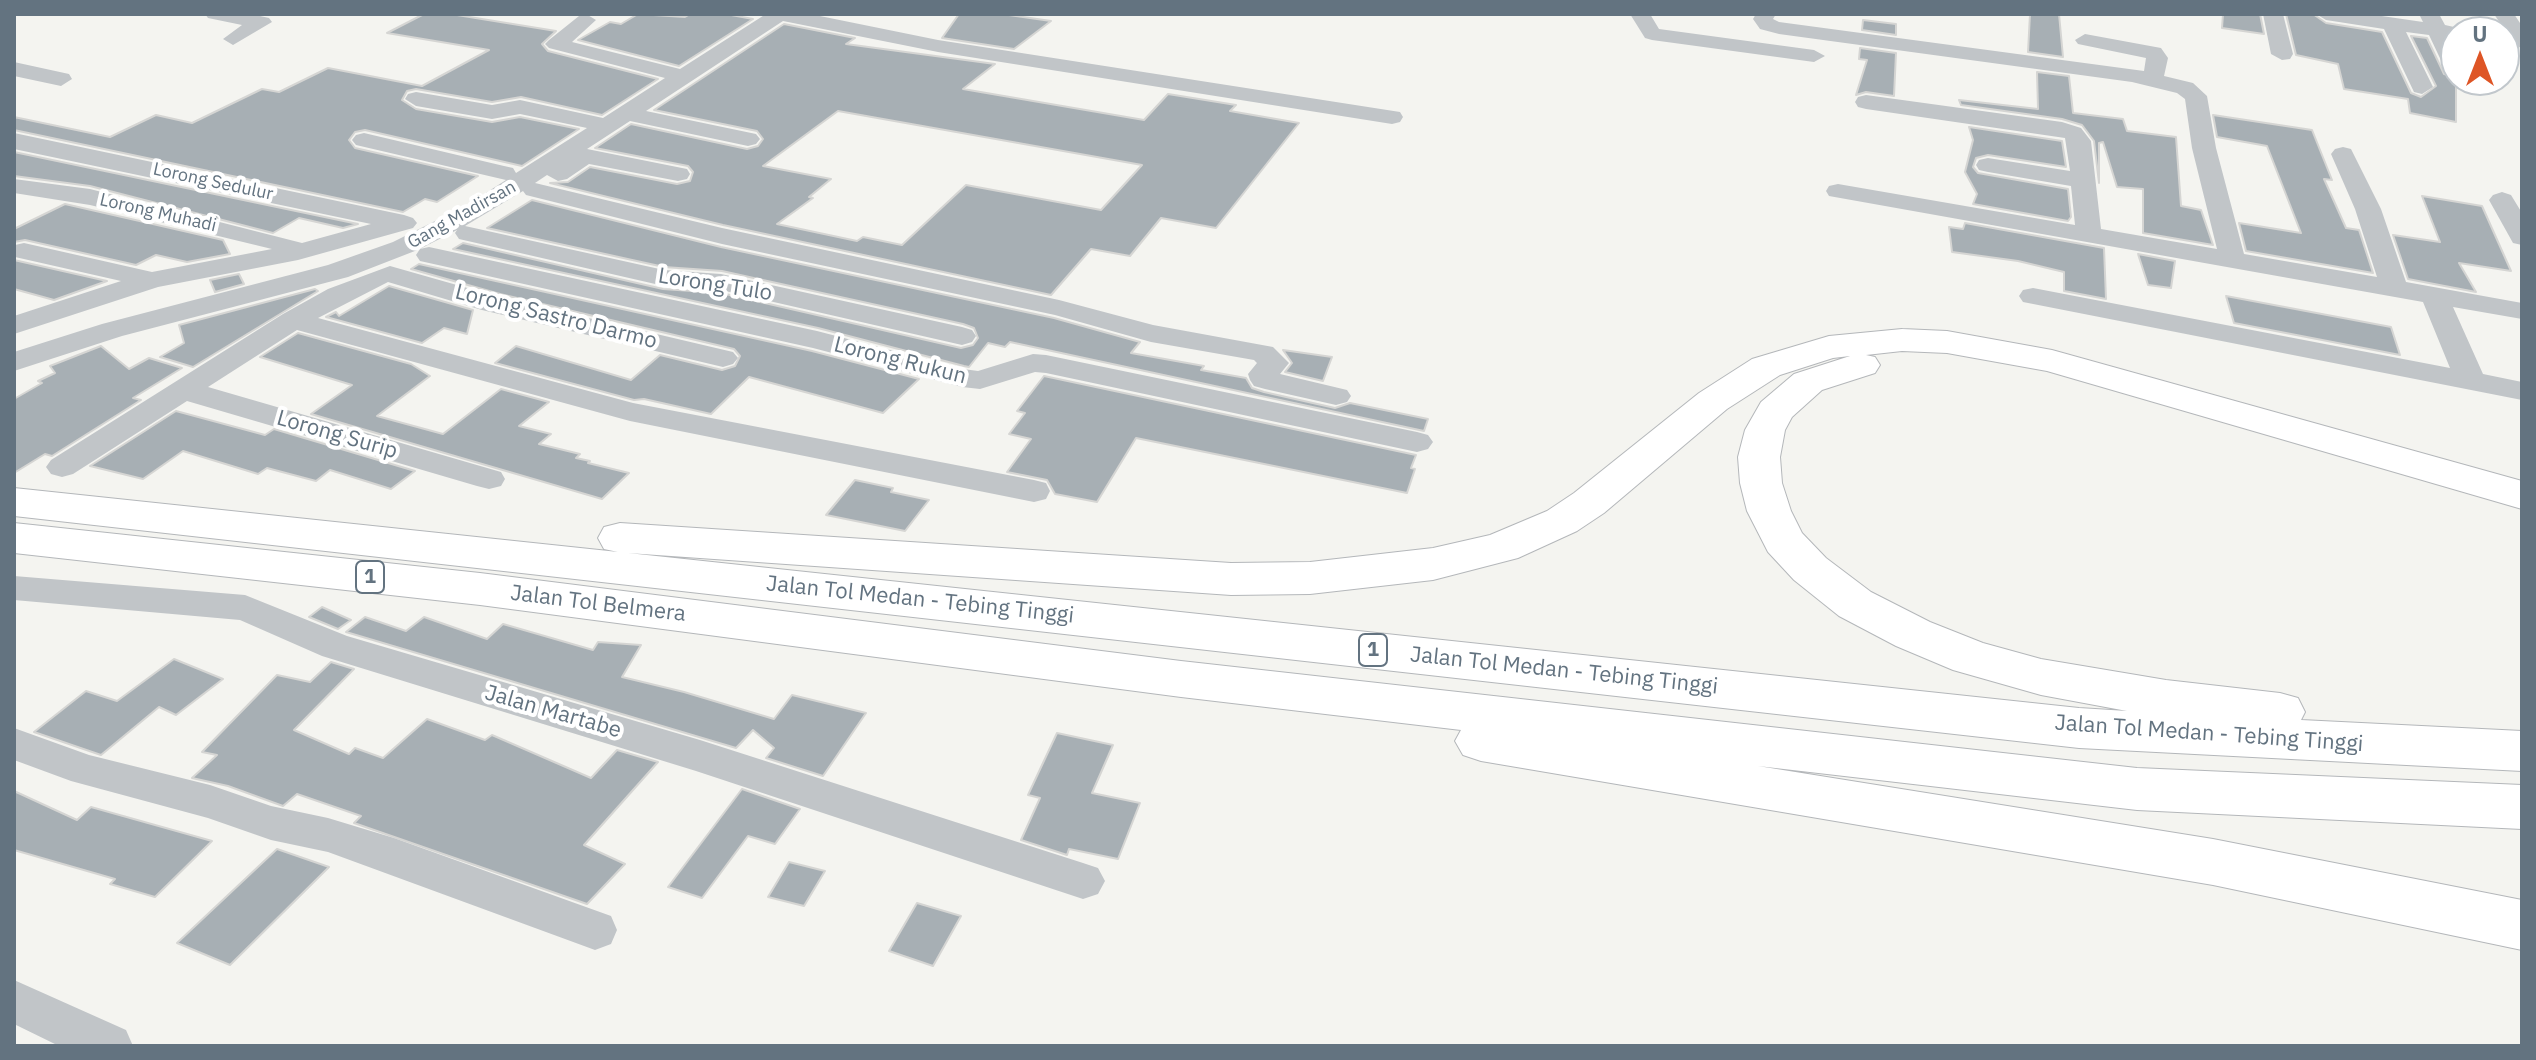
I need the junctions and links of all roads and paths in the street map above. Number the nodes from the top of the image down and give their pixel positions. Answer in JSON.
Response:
{"nodes":[{"id":1,"x":215,"y":14,"type":"edge"},
{"id":2,"x":780,"y":14,"type":"edge"},
{"id":3,"x":1640,"y":14,"type":"edge"},
{"id":4,"x":2273,"y":14,"type":"edge"},
{"id":5,"x":2326,"y":14,"type":"edge"},
{"id":6,"x":2504,"y":14,"type":"edge"},
{"id":7,"x":1767,"y":19,"type":"edge"},
{"id":8,"x":586,"y":20,"type":"dead end"},
{"id":9,"x":1738,"y":22,"type":"dead end"},
{"id":10,"x":2392,"y":24,"type":"junction"},
{"id":11,"x":2440,"y":25,"type":"edge"},
{"id":12,"x":960,"y":31,"type":"dead end"},
{"id":13,"x":233,"y":39,"type":"dead end"},
{"id":14,"x":2085,"y":40,"type":"dead end"},
{"id":15,"x":2522,"y":42,"type":"edge"},
{"id":16,"x":1037,"y":44,"type":"dead end"},
{"id":17,"x":938,"y":46,"type":"junction"},
{"id":18,"x":2282,"y":54,"type":"dead end"},
{"id":19,"x":1017,"y":59,"type":"junction"},
{"id":20,"x":1841,"y":59,"type":"dead end"},
{"id":21,"x":14,"y":69,"type":"edge"},
{"id":22,"x":681,"y":76,"type":"junction"},
{"id":23,"x":61,"y":79,"type":"dead end"},
{"id":24,"x":2153,"y":79,"type":"junction"},
{"id":25,"x":2422,"y":87,"type":"dead end"},
{"id":26,"x":416,"y":99,"type":"dead end"},
{"id":27,"x":1866,"y":102,"type":"dead end"},
{"id":28,"x":1392,"y":117,"type":"dead end"},
{"id":29,"x":615,"y":119,"type":"junction"},
{"id":30,"x":748,"y":139,"type":"dead end"},
{"id":31,"x":364,"y":140,"type":"dead end"},
{"id":32,"x":17,"y":142,"type":"edge"},
{"id":33,"x":576,"y":154,"type":"junction"},
{"id":34,"x":2343,"y":154,"type":"dead end"},
{"id":35,"x":1988,"y":165,"type":"dead end"},
{"id":36,"x":678,"y":174,"type":"dead end"},
{"id":37,"x":522,"y":180,"type":"junction"},
{"id":38,"x":2083,"y":180,"type":"junction"},
{"id":39,"x":14,"y":186,"type":"edge"},
{"id":40,"x":1838,"y":191,"type":"dead end"},
{"id":41,"x":2502,"y":200,"type":"dead end"},
{"id":42,"x":404,"y":223,"type":"junction"},
{"id":43,"x":468,"y":233,"type":"junction"},
{"id":44,"x":2089,"y":236,"type":"junction"},
{"id":45,"x":2522,"y":237,"type":"edge"},
{"id":46,"x":24,"y":251,"type":"dead end"},
{"id":47,"x":298,"y":252,"type":"junction"},
{"id":48,"x":429,"y":255,"type":"junction"},
{"id":49,"x":2233,"y":262,"type":"junction"},
{"id":50,"x":390,"y":274,"type":"junction"},
{"id":51,"x":152,"y":280,"type":"junction"},
{"id":52,"x":2394,"y":289,"type":"junction"},
{"id":53,"x":2033,"y":296,"type":"dead end"},
{"id":54,"x":2435,"y":297,"type":"junction"},
{"id":55,"x":2522,"y":311,"type":"edge"},
{"id":56,"x":293,"y":320,"type":"junction"},
{"id":57,"x":17,"y":322,"type":"edge"},
{"id":58,"x":962,"y":336,"type":"dead end"},
{"id":59,"x":723,"y":358,"type":"dead end"},
{"id":60,"x":14,"y":362,"type":"edge"},
{"id":61,"x":2471,"y":382,"type":"junction"},
{"id":62,"x":184,"y":390,"type":"junction"},
{"id":63,"x":2522,"y":391,"type":"edge"},
{"id":64,"x":1336,"y":396,"type":"dead end"},
{"id":65,"x":1417,"y":442,"type":"dead end"},
{"id":66,"x":62,"y":467,"type":"dead end"},
{"id":67,"x":489,"y":479,"type":"dead end"},
{"id":68,"x":1034,"y":491,"type":"dead end"},
{"id":69,"x":2522,"y":495,"type":"edge"},
{"id":70,"x":14,"y":502,"type":"edge"},
{"id":71,"x":2522,"y":518,"type":"edge"},
{"id":72,"x":226,"y":523,"type":"junction"},
{"id":73,"x":14,"y":538,"type":"edge"},
{"id":74,"x":14,"y":588,"type":"edge"},
{"id":75,"x":1181,"y":679,"type":"junction"},
{"id":76,"x":2522,"y":734,"type":"edge"},
{"id":77,"x":14,"y":744,"type":"edge"},
{"id":78,"x":2522,"y":751,"type":"edge"},
{"id":79,"x":2522,"y":807,"type":"edge"},
{"id":80,"x":1083,"y":881,"type":"dead end"},
{"id":81,"x":2522,"y":925,"type":"edge"},
{"id":82,"x":595,"y":930,"type":"dead end"},
{"id":83,"x":14,"y":1001,"type":"edge"},
{"id":84,"x":109,"y":1046,"type":"edge"}],
"edges":[{"from":1,"to":13,"type":"street"},
{"from":2,"to":17,"type":"street"},
{"from":2,"to":22,"type":"street"},
{"from":3,"to":20,"type":"street"},
{"from":4,"to":18,"type":"street"},
{"from":5,"to":10,"type":"street"},
{"from":6,"to":15,"type":"street"},
{"from":7,"to":9,"type":"street"},
{"from":7,"to":24,"type":"street"},
{"from":8,"to":22,"type":"street"},
{"from":10,"to":11,"type":"street"},
{"from":10,"to":25,"type":"street"},
{"from":12,"to":17,"type":"street"},
{"from":14,"to":24,"type":"street"},
{"from":16,"to":19,"type":"street"},
{"from":17,"to":19,"type":"street"},
{"from":19,"to":28,"type":"street"},
{"from":21,"to":23,"type":"street"},
{"from":22,"to":29,"type":"street"},
{"from":24,"to":49,"type":"street"},
{"from":26,"to":29,"type":"street"},
{"from":27,"to":38,"type":"street"},
{"from":29,"to":30,"type":"street"},
{"from":29,"to":33,"type":"street"},
{"from":31,"to":37,"type":"street"},
{"from":32,"to":42,"type":"street","name":"Lorong Sedulur"},
{"from":33,"to":36,"type":"street"},
{"from":33,"to":37,"type":"street"},
{"from":34,"to":52,"type":"street"},
{"from":35,"to":38,"type":"street"},
{"from":37,"to":42,"type":"street"},
{"from":37,"to":43,"type":"street"},
{"from":37,"to":60,"type":"street","name":"Gang Madirsan"},
{"from":37,"to":64,"type":"street"},
{"from":38,"to":44,"type":"street"},
{"from":39,"to":47,"type":"street","name":"Lorong Muhadi"},
{"from":40,"to":44,"type":"street"},
{"from":41,"to":45,"type":"street"},
{"from":42,"to":47,"type":"street"},
{"from":43,"to":48,"type":"street"},
{"from":43,"to":58,"type":"street","name":"Lorong Tulo"},
{"from":44,"to":49,"type":"street"},
{"from":46,"to":51,"type":"street"},
{"from":47,"to":51,"type":"street"},
{"from":48,"to":50,"type":"street"},
{"from":48,"to":65,"type":"street","name":"Lorong Rukun"},
{"from":49,"to":52,"type":"street"},
{"from":50,"to":56,"type":"street"},
{"from":50,"to":59,"type":"street","name":"Lorong Sastro Darmo"},
{"from":51,"to":57,"type":"street"},
{"from":52,"to":54,"type":"street"},
{"from":53,"to":61,"type":"street"},
{"from":54,"to":55,"type":"street"},
{"from":54,"to":61,"type":"street"},
{"from":56,"to":62,"type":"street"},
{"from":56,"to":68,"type":"street"},
{"from":61,"to":63,"type":"street"},
{"from":62,"to":66,"type":"street"},
{"from":62,"to":67,"type":"street","name":"Lorong Surip"},
{"from":69,"to":72,"type":"highway"},
{"from":70,"to":72,"type":"highway","number":"1"},
{"from":71,"to":76,"type":"highway"},
{"from":72,"to":78,"type":"highway","name":"Jalan Tol Medan - Tebing Tinggi","number":"1"},
{"from":73,"to":75,"type":"highway","name":"Jalan Tol Belmera","number":"1"},
{"from":74,"to":80,"type":"street","name":"Jalan Martabe"},
{"from":75,"to":79,"type":"highway","number":"1"},
{"from":75,"to":81,"type":"highway"},
{"from":77,"to":82,"type":"street"},
{"from":83,"to":84,"type":"street"}]}
